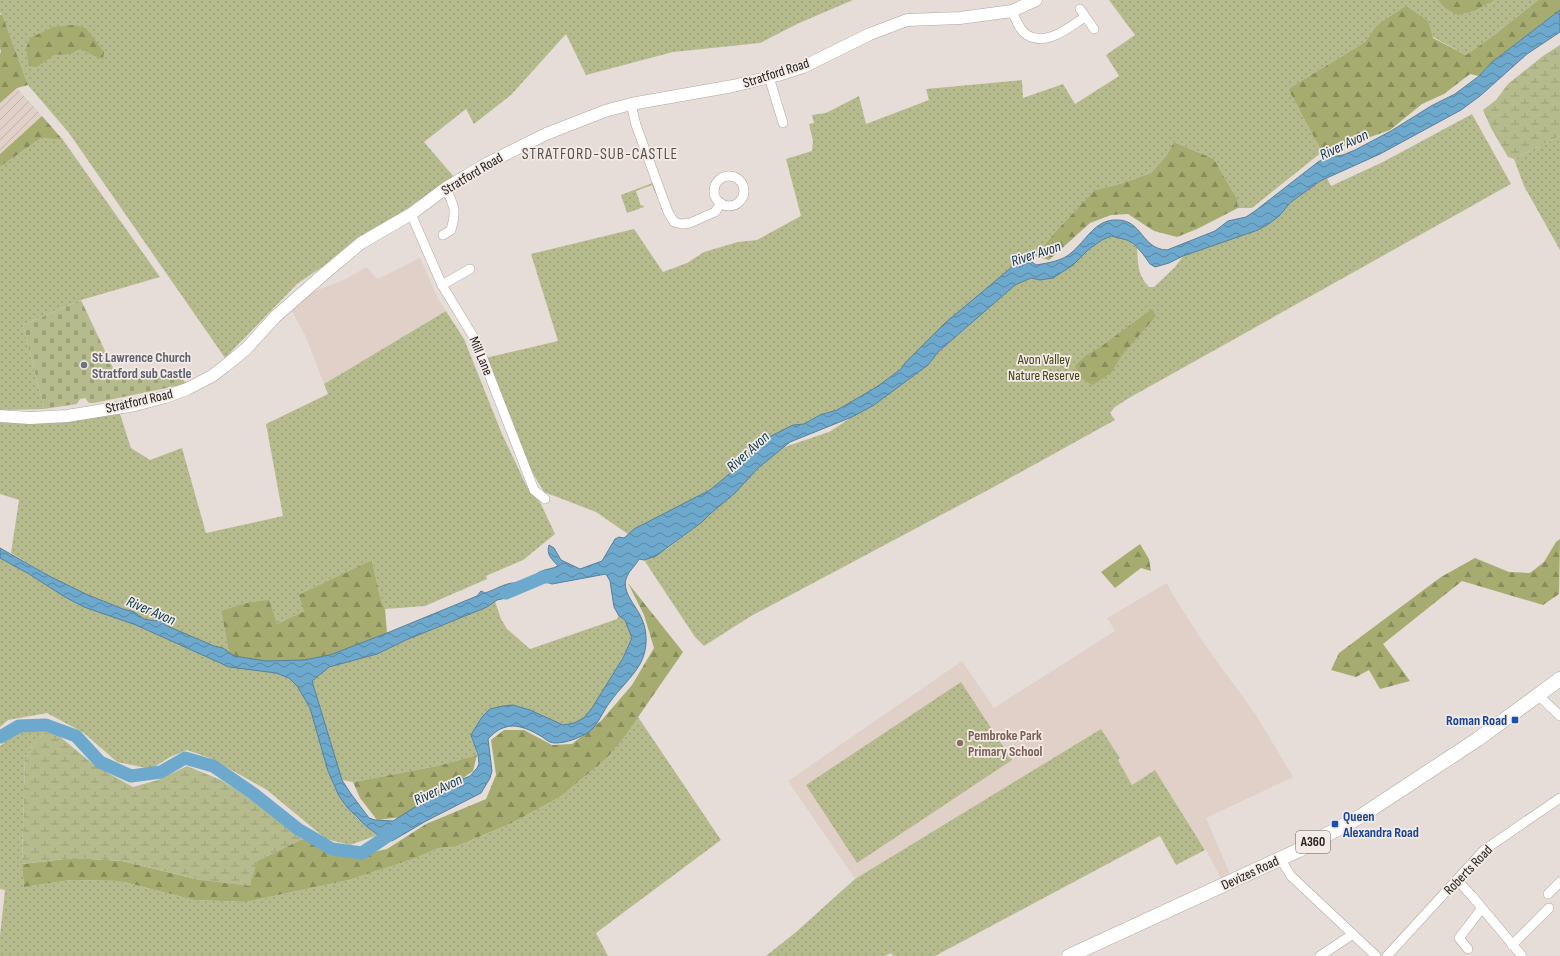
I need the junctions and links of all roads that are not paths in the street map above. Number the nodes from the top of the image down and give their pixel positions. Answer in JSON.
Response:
{"nodes":[{"id":1,"x":1036,"y":0,"type":"edge"},
{"id":2,"x":1012,"y":11,"type":"junction"},
{"id":3,"x":1094,"y":29,"type":"dead end"},
{"id":4,"x":769,"y":78,"type":"junction"},
{"id":5,"x":632,"y":104,"type":"junction"},
{"id":6,"x":783,"y":124,"type":"dead end"},
{"id":7,"x":446,"y":188,"type":"junction"},
{"id":8,"x":721,"y":203,"type":"dead end"},
{"id":9,"x":411,"y":214,"type":"junction"},
{"id":10,"x":443,"y":235,"type":"dead end"},
{"id":11,"x":470,"y":268,"type":"dead end"},
{"id":12,"x":442,"y":285,"type":"junction"},
{"id":13,"x":0,"y":416,"type":"edge"},
{"id":14,"x":545,"y":499,"type":"dead end"},
{"id":15,"x":1560,"y":679,"type":"edge"},
{"id":16,"x":1538,"y":695,"type":"junction"},
{"id":17,"x":1560,"y":716,"type":"edge"},
{"id":18,"x":1560,"y":798,"type":"edge"},
{"id":19,"x":1280,"y":858,"type":"junction"},
{"id":20,"x":1457,"y":880,"type":"junction"},
{"id":21,"x":1560,"y":882,"type":"edge"},
{"id":22,"x":1550,"y":889,"type":"dead end"},
{"id":23,"x":1482,"y":908,"type":"junction"},
{"id":24,"x":1549,"y":908,"type":"dead end"},
{"id":25,"x":1353,"y":934,"type":"junction"},
{"id":26,"x":1512,"y":945,"type":"junction"},
{"id":27,"x":1468,"y":949,"type":"dead end"},
{"id":28,"x":1069,"y":956,"type":"edge"},
{"id":29,"x":1320,"y":956,"type":"edge"},
{"id":30,"x":1376,"y":956,"type":"edge"},
{"id":31,"x":1387,"y":956,"type":"edge"},
{"id":32,"x":1522,"y":956,"type":"edge"}],
"edges":[{"from":1,"to":2,"type":"street","name":"Stratford Road"},
{"from":2,"to":3,"type":"street"},
{"from":2,"to":4,"type":"street","name":"Stratford Road"},
{"from":4,"to":5,"type":"street","name":"Stratford Road"},
{"from":4,"to":6,"type":"street"},
{"from":5,"to":7,"type":"street","name":"Stratford Road"},
{"from":5,"to":8,"type":"street"},
{"from":7,"to":9,"type":"street","name":"Stratford Road"},
{"from":7,"to":10,"type":"street"},
{"from":9,"to":12,"type":"street","name":"Mill Lane"},
{"from":9,"to":13,"type":"street","name":"Stratford Road"},
{"from":11,"to":12,"type":"street"},
{"from":12,"to":14,"type":"street","name":"Mill Lane"},
{"from":15,"to":16,"type":"main road","name":"Devizes Road","number":"A360"},
{"from":16,"to":17,"type":"street"},
{"from":16,"to":19,"type":"main road","name":"Devizes Road","number":"A360"},
{"from":18,"to":20,"type":"street","name":"Roberts Road"},
{"from":19,"to":25,"type":"street"},
{"from":19,"to":28,"type":"main road","name":"Devizes Road","number":"A360"},
{"from":20,"to":23,"type":"street"},
{"from":20,"to":31,"type":"street","name":"Roberts Road"},
{"from":21,"to":22,"type":"street"},
{"from":23,"to":26,"type":"street"},
{"from":23,"to":27,"type":"street"},
{"from":24,"to":26,"type":"street"},
{"from":25,"to":29,"type":"street"},
{"from":25,"to":30,"type":"street"},
{"from":26,"to":32,"type":"street"}]}
